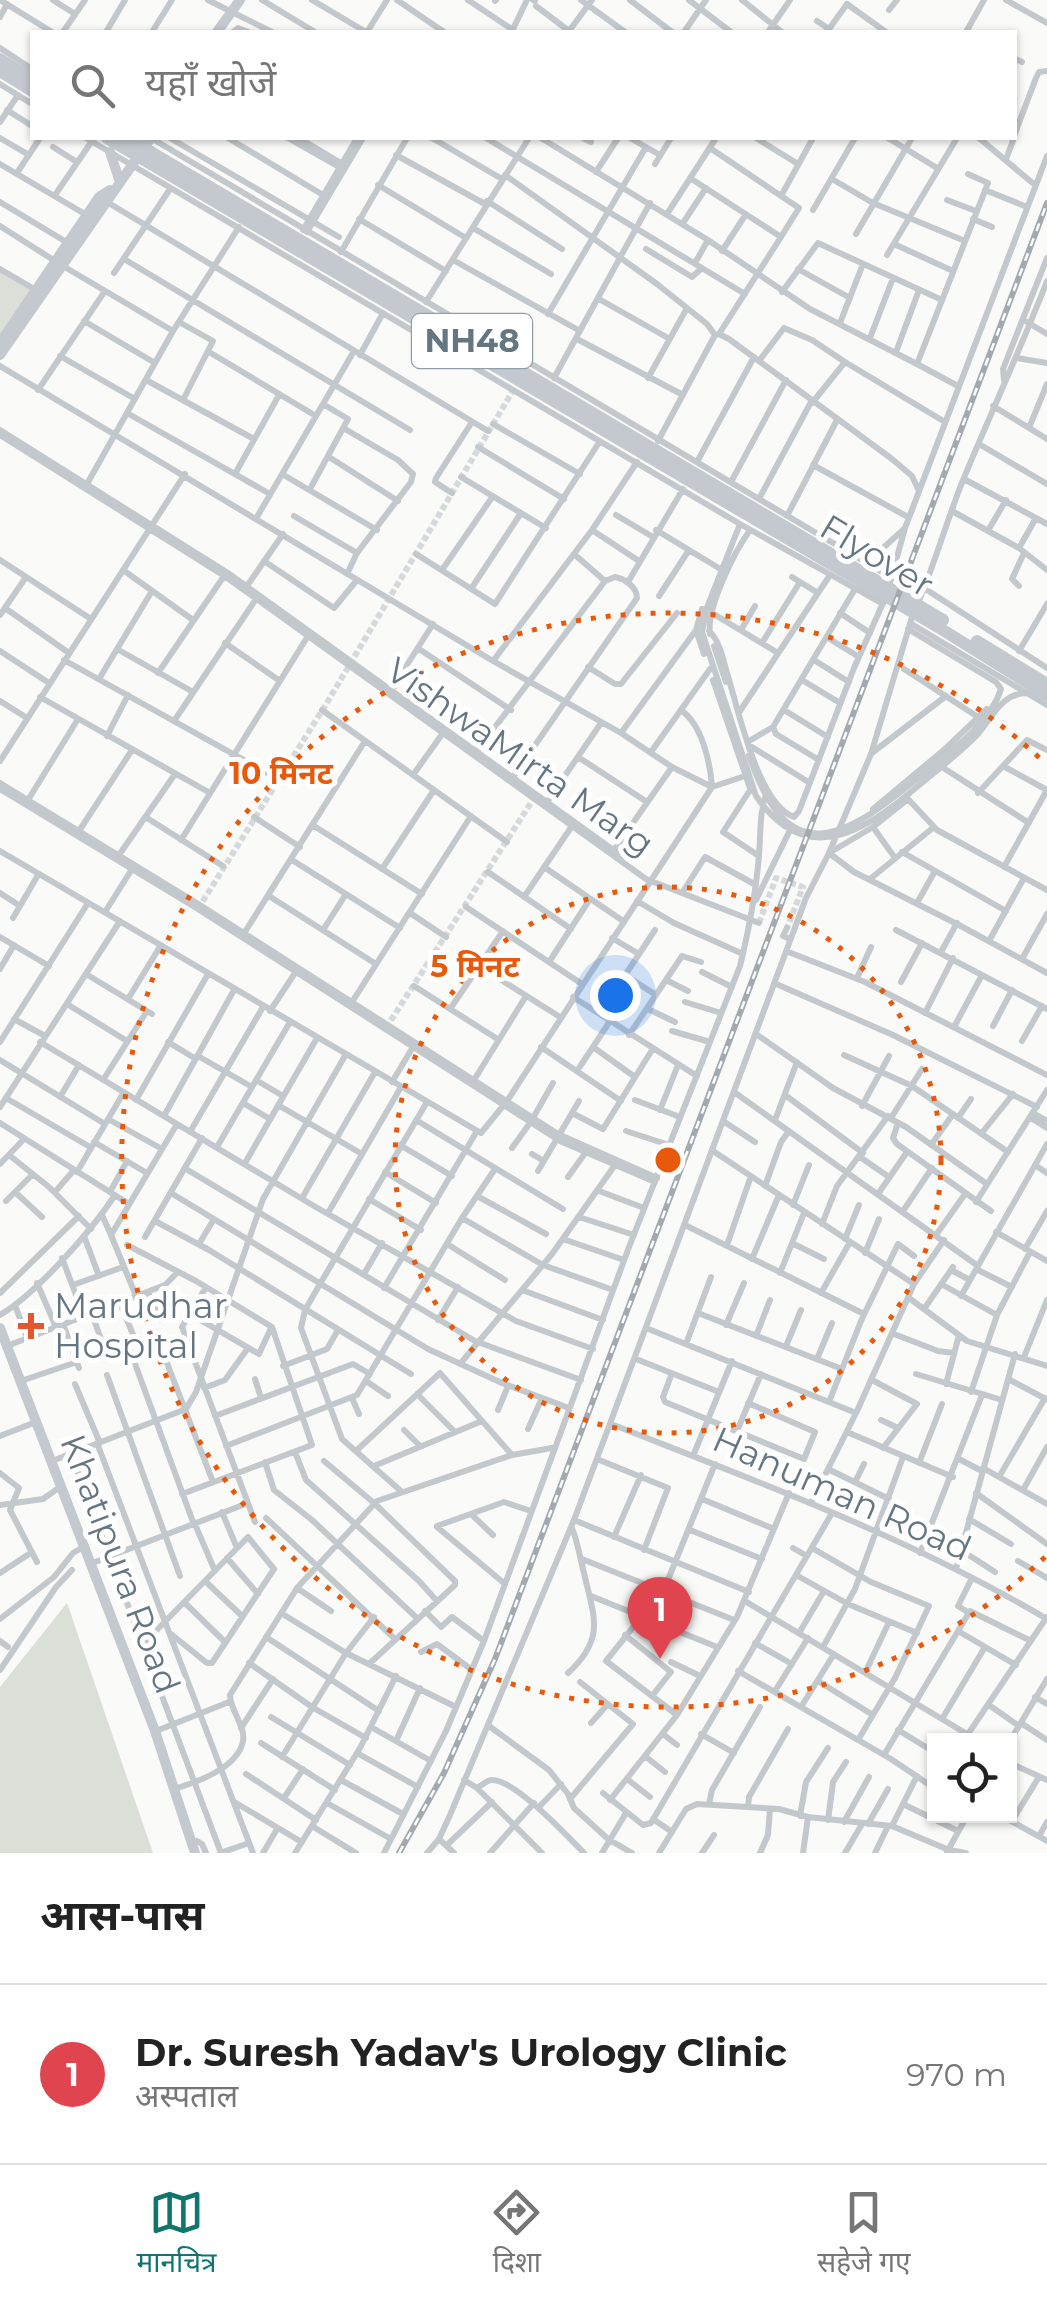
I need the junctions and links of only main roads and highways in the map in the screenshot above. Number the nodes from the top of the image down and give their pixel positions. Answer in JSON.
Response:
{"nodes":[{"id":1,"x":240,"y":0,"type":"edge"},
{"id":2,"x":218,"y":30,"type":"edge"},
{"id":3,"x":0,"y":58,"type":"edge"},
{"id":4,"x":0,"y":70,"type":"edge"},
{"id":5,"x":30,"y":79,"type":"edge"},
{"id":6,"x":30,"y":90,"type":"edge"},
{"id":7,"x":128,"y":142,"type":"edge"},
{"id":8,"x":109,"y":144,"type":"edge"},
{"id":9,"x":150,"y":147,"type":"edge"},
{"id":10,"x":116,"y":184,"type":"junction"},
{"id":11,"x":90,"y":217,"type":"junction"},
{"id":12,"x":59,"y":263,"type":"junction"},
{"id":13,"x":0,"y":343,"type":"edge"},
{"id":14,"x":0,"y":355,"type":"edge"},
{"id":15,"x":940,"y":624,"type":"junction"},
{"id":16,"x":1047,"y":684,"type":"edge"},
{"id":17,"x":1047,"y":695,"type":"edge"},
{"id":18,"x":0,"y":1328,"type":"edge"},
{"id":19,"x":198,"y":1850,"type":"edge"}],
"edges":[{"from":1,"to":2,"type":"main road"},
{"from":3,"to":5,"type":"highway"},
{"from":4,"to":6,"type":"highway"},
{"from":7,"to":8,"type":"highway","number":"NH48"},
{"from":7,"to":9,"type":"highway","number":"NH48"},
{"from":8,"to":10,"type":"main road"},
{"from":9,"to":10,"type":"main road"},
{"from":9,"to":15,"type":"highway","name":"Flyover","number":"NH48"},
{"from":10,"to":11,"type":"main road"},
{"from":10,"to":11,"type":"main road"},
{"from":11,"to":12,"type":"main road"},
{"from":11,"to":12,"type":"main road"},
{"from":12,"to":13,"type":"main road"},
{"from":12,"to":14,"type":"main road"},
{"from":15,"to":16,"type":"highway","number":"NH48"},
{"from":15,"to":17,"type":"highway","number":"NH48"},
{"from":18,"to":19,"type":"main road","name":"Khatipura Road"}]}
